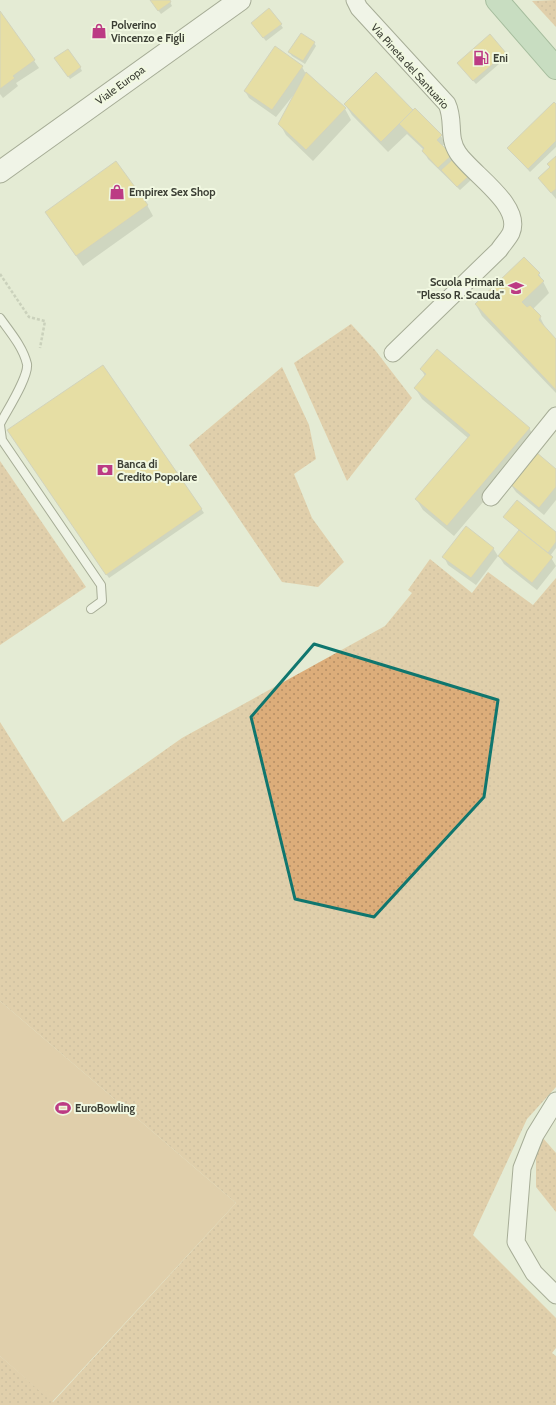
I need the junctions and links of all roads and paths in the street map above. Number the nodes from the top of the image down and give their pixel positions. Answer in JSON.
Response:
{"nodes":[{"id":1,"x":240,"y":0,"type":"edge"},
{"id":2,"x":355,"y":0,"type":"edge"},
{"id":3,"x":501,"y":1,"type":"edge"},
{"id":4,"x":556,"y":68,"type":"edge"},
{"id":5,"x":0,"y":172,"type":"edge"},
{"id":6,"x":0,"y":274,"type":"edge"},
{"id":7,"x":0,"y":318,"type":"edge"},
{"id":8,"x":40,"y":348,"type":"dead end"},
{"id":9,"x":393,"y":353,"type":"dead end"},
{"id":10,"x":556,"y":416,"type":"edge"},
{"id":11,"x":0,"y":425,"type":"edge"},
{"id":12,"x":491,"y":497,"type":"dead end"},
{"id":13,"x":91,"y":609,"type":"dead end"},
{"id":14,"x":556,"y":1101,"type":"edge"},
{"id":15,"x":556,"y":1295,"type":"edge"}],
"edges":[{"from":1,"to":5,"type":"street","name":"Viale Europa"},
{"from":2,"to":9,"type":"street","name":"Via Pineta del Santuario"},
{"from":3,"to":4,"type":"main road"},
{"from":6,"to":8,"type":"path"},
{"from":7,"to":11,"type":"lane"},
{"from":10,"to":12,"type":"street"},
{"from":11,"to":13,"type":"lane"},
{"from":14,"to":15,"type":"street"}]}
